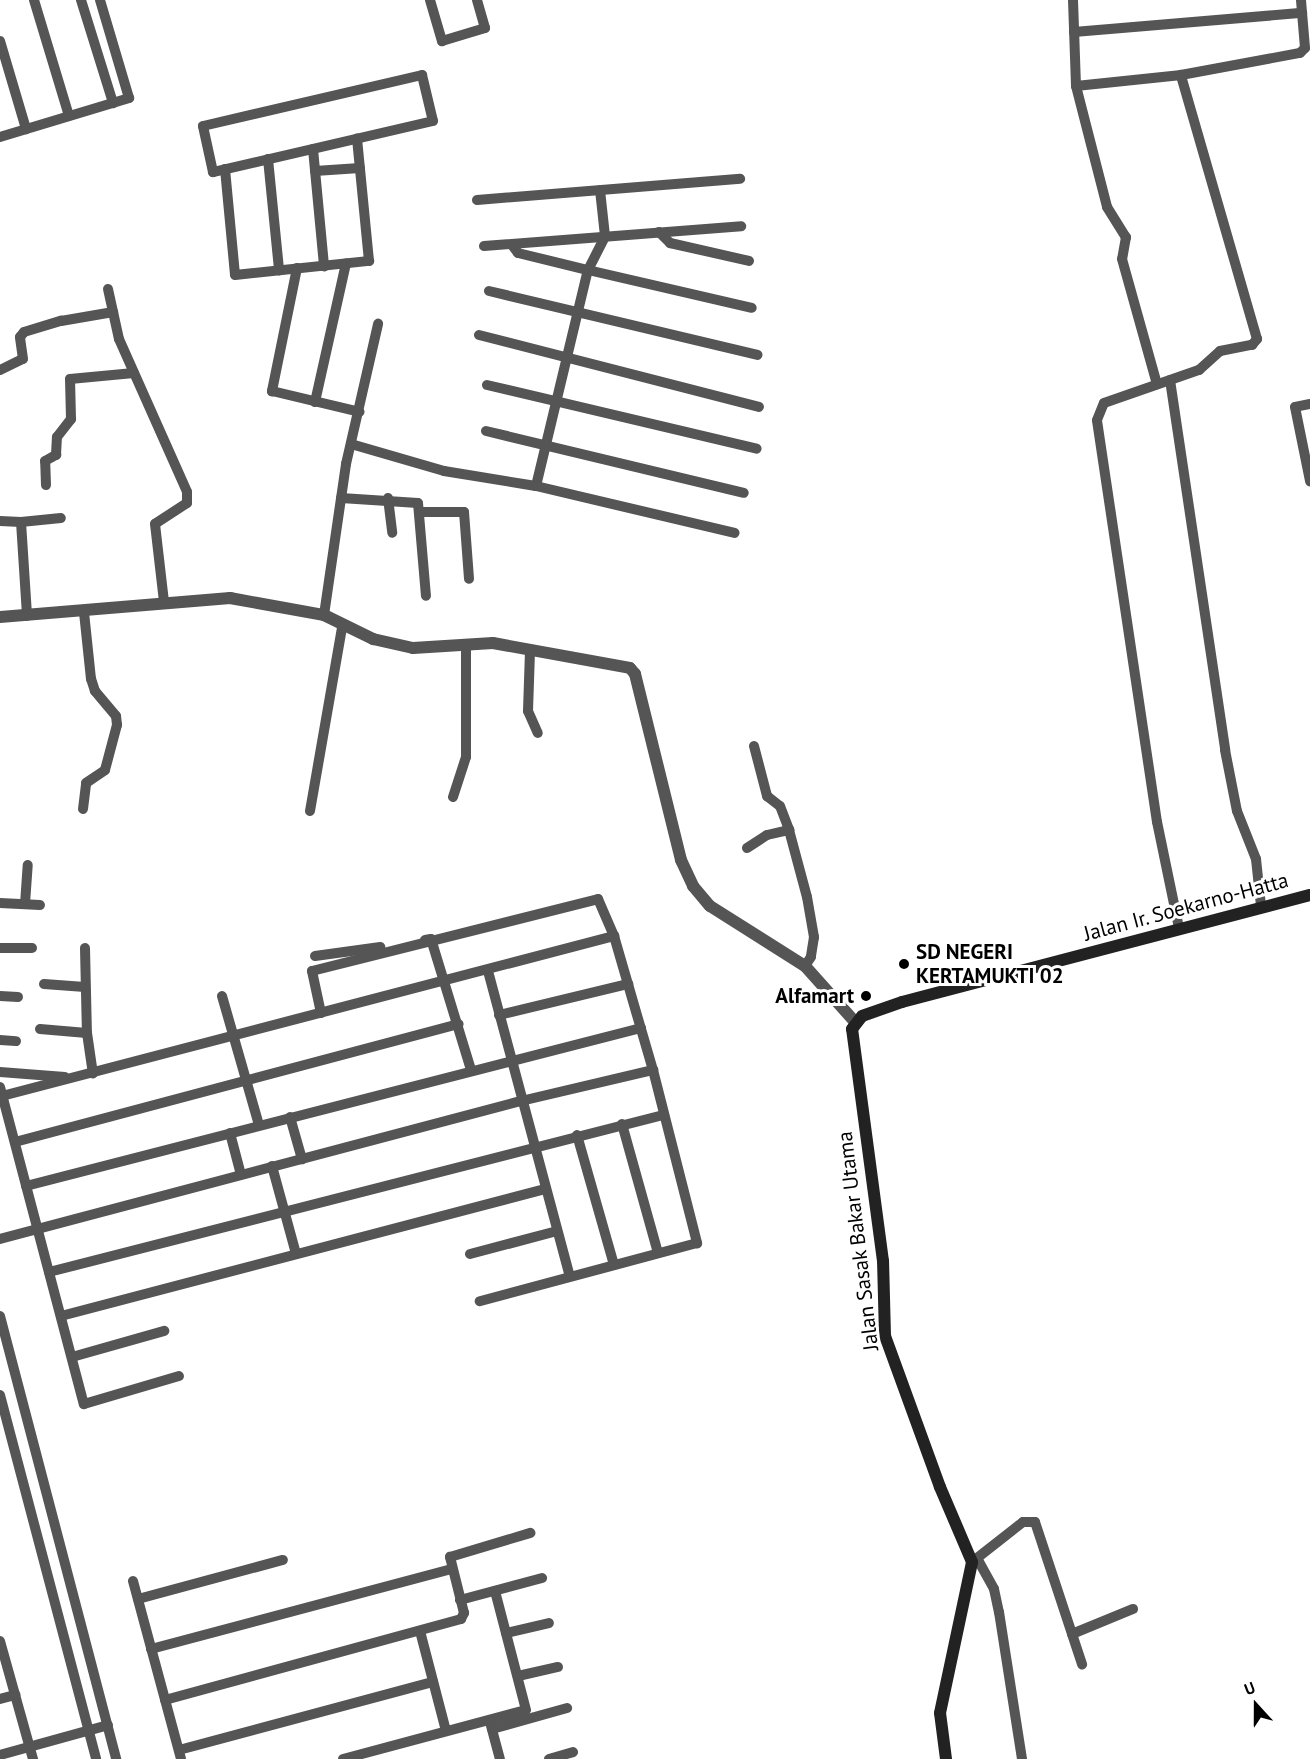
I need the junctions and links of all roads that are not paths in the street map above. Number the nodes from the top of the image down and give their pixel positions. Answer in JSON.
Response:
{"nodes":[{"id":1,"x":34,"y":0,"type":"edge"},
{"id":2,"x":81,"y":0,"type":"edge"},
{"id":3,"x":100,"y":0,"type":"edge"},
{"id":4,"x":430,"y":0,"type":"edge"},
{"id":5,"x":477,"y":0,"type":"edge"},
{"id":6,"x":1073,"y":0,"type":"edge"},
{"id":7,"x":1301,"y":0,"type":"edge"},
{"id":8,"x":1302,"y":13,"type":"junction"},
{"id":9,"x":1074,"y":32,"type":"junction"},
{"id":10,"x":0,"y":41,"type":"edge"},
{"id":11,"x":1181,"y":75,"type":"junction"},
{"id":12,"x":1076,"y":86,"type":"junction"},
{"id":13,"x":113,"y":103,"type":"junction"},
{"id":14,"x":69,"y":116,"type":"junction"},
{"id":15,"x":26,"y":129,"type":"junction"},
{"id":16,"x":0,"y":136,"type":"edge"},
{"id":17,"x":357,"y":139,"type":"junction"},
{"id":18,"x":313,"y":149,"type":"junction"},
{"id":19,"x":268,"y":159,"type":"junction"},
{"id":20,"x":360,"y":168,"type":"junction"},
{"id":21,"x":225,"y":169,"type":"junction"},
{"id":22,"x":315,"y":171,"type":"junction"},
{"id":23,"x":740,"y":179,"type":"dead end"},
{"id":24,"x":600,"y":190,"type":"junction"},
{"id":25,"x":477,"y":200,"type":"dead end"},
{"id":26,"x":741,"y":226,"type":"dead end"},
{"id":27,"x":659,"y":232,"type":"junction"},
{"id":28,"x":605,"y":236,"type":"junction"},
{"id":29,"x":512,"y":245,"type":"junction"},
{"id":30,"x":484,"y":246,"type":"dead end"},
{"id":31,"x":749,"y":261,"type":"dead end"},
{"id":32,"x":346,"y":263,"type":"junction"},
{"id":33,"x":324,"y":266,"type":"junction"},
{"id":34,"x":297,"y":268,"type":"junction"},
{"id":35,"x":279,"y":270,"type":"junction"},
{"id":36,"x":588,"y":270,"type":"junction"},
{"id":37,"x":108,"y":289,"type":"dead end"},
{"id":38,"x":489,"y":291,"type":"dead end"},
{"id":39,"x":752,"y":308,"type":"dead end"},
{"id":40,"x":113,"y":312,"type":"junction"},
{"id":41,"x":579,"y":314,"type":"junction"},
{"id":42,"x":378,"y":324,"type":"dead end"},
{"id":43,"x":478,"y":335,"type":"dead end"},
{"id":44,"x":757,"y":355,"type":"dead end"},
{"id":45,"x":566,"y":358,"type":"junction"},
{"id":46,"x":0,"y":370,"type":"edge"},
{"id":47,"x":134,"y":373,"type":"junction"},
{"id":48,"x":1170,"y":380,"type":"junction"},
{"id":49,"x":1157,"y":384,"type":"junction"},
{"id":50,"x":487,"y":385,"type":"dead end"},
{"id":51,"x":315,"y":402,"type":"junction"},
{"id":52,"x":556,"y":403,"type":"junction"},
{"id":53,"x":1310,"y":404,"type":"edge"},
{"id":54,"x":759,"y":407,"type":"dead end"},
{"id":55,"x":360,"y":412,"type":"junction"},
{"id":56,"x":486,"y":431,"type":"dead end"},
{"id":57,"x":351,"y":444,"type":"junction"},
{"id":58,"x":546,"y":445,"type":"junction"},
{"id":59,"x":757,"y":449,"type":"dead end"},
{"id":60,"x":1310,"y":481,"type":"edge"},
{"id":61,"x":46,"y":485,"type":"dead end"},
{"id":62,"x":536,"y":486,"type":"junction"},
{"id":63,"x":744,"y":493,"type":"dead end"},
{"id":64,"x":340,"y":498,"type":"junction"},
{"id":65,"x":388,"y":498,"type":"junction"},
{"id":66,"x":419,"y":512,"type":"junction"},
{"id":67,"x":61,"y":518,"type":"dead end"},
{"id":68,"x":0,"y":521,"type":"edge"},
{"id":69,"x":21,"y":522,"type":"junction"},
{"id":70,"x":392,"y":533,"type":"dead end"},
{"id":71,"x":735,"y":533,"type":"dead end"},
{"id":72,"x":470,"y":579,"type":"dead end"},
{"id":73,"x":426,"y":596,"type":"dead end"},
{"id":74,"x":165,"y":602,"type":"junction"},
{"id":75,"x":84,"y":612,"type":"junction"},
{"id":76,"x":324,"y":615,"type":"junction"},
{"id":77,"x":27,"y":616,"type":"junction"},
{"id":78,"x":0,"y":617,"type":"edge"},
{"id":79,"x":342,"y":627,"type":"junction"},
{"id":80,"x":466,"y":648,"type":"junction"},
{"id":81,"x":530,"y":651,"type":"junction"},
{"id":82,"x":538,"y":733,"type":"dead end"},
{"id":83,"x":754,"y":746,"type":"dead end"},
{"id":84,"x":453,"y":796,"type":"dead end"},
{"id":85,"x":83,"y":808,"type":"dead end"},
{"id":86,"x":310,"y":811,"type":"dead end"},
{"id":87,"x":789,"y":830,"type":"junction"},
{"id":88,"x":747,"y":848,"type":"dead end"},
{"id":89,"x":28,"y":865,"type":"dead end"},
{"id":90,"x":1310,"y":895,"type":"edge"},
{"id":91,"x":0,"y":903,"type":"edge"},
{"id":92,"x":26,"y":904,"type":"junction"},
{"id":93,"x":40,"y":905,"type":"dead end"},
{"id":94,"x":1261,"y":906,"type":"junction"},
{"id":95,"x":1179,"y":928,"type":"junction"},
{"id":96,"x":614,"y":936,"type":"junction"},
{"id":97,"x":431,"y":939,"type":"junction"},
{"id":98,"x":0,"y":948,"type":"edge"},
{"id":99,"x":32,"y":948,"type":"dead end"},
{"id":100,"x":86,"y":948,"type":"dead end"},
{"id":101,"x":315,"y":956,"type":"dead end"},
{"id":102,"x":805,"y":966,"type":"junction"},
{"id":103,"x":488,"y":971,"type":"junction"},
{"id":104,"x":446,"y":983,"type":"junction"},
{"id":105,"x":44,"y":984,"type":"dead end"},
{"id":106,"x":628,"y":984,"type":"junction"},
{"id":107,"x":85,"y":987,"type":"junction"},
{"id":108,"x":0,"y":996,"type":"edge"},
{"id":109,"x":222,"y":996,"type":"dead end"},
{"id":110,"x":18,"y":997,"type":"dead end"},
{"id":111,"x":321,"y":1013,"type":"junction"},
{"id":112,"x":499,"y":1015,"type":"junction"},
{"id":113,"x":855,"y":1022,"type":"junction"},
{"id":114,"x":459,"y":1024,"type":"junction"},
{"id":115,"x":641,"y":1028,"type":"junction"},
{"id":116,"x":40,"y":1029,"type":"dead end"},
{"id":117,"x":87,"y":1033,"type":"junction"},
{"id":118,"x":234,"y":1035,"type":"junction"},
{"id":119,"x":0,"y":1040,"type":"edge"},
{"id":120,"x":16,"y":1041,"type":"dead end"},
{"id":121,"x":509,"y":1059,"type":"junction"},
{"id":122,"x":471,"y":1070,"type":"junction"},
{"id":123,"x":653,"y":1070,"type":"junction"},
{"id":124,"x":0,"y":1071,"type":"edge"},
{"id":125,"x":93,"y":1074,"type":"junction"},
{"id":126,"x":75,"y":1078,"type":"junction"},
{"id":127,"x":247,"y":1079,"type":"junction"},
{"id":128,"x":1,"y":1091,"type":"edge"},
{"id":129,"x":521,"y":1101,"type":"junction"},
{"id":130,"x":663,"y":1115,"type":"junction"},
{"id":131,"x":290,"y":1117,"type":"junction"},
{"id":132,"x":622,"y":1124,"type":"junction"},
{"id":133,"x":259,"y":1125,"type":"junction"},
{"id":134,"x":230,"y":1133,"type":"junction"},
{"id":135,"x":577,"y":1135,"type":"junction"},
{"id":136,"x":15,"y":1142,"type":"junction"},
{"id":137,"x":533,"y":1145,"type":"junction"},
{"id":138,"x":302,"y":1159,"type":"junction"},
{"id":139,"x":272,"y":1166,"type":"junction"},
{"id":140,"x":241,"y":1175,"type":"junction"},
{"id":141,"x":26,"y":1186,"type":"junction"},
{"id":142,"x":545,"y":1189,"type":"junction"},
{"id":143,"x":284,"y":1210,"type":"junction"},
{"id":144,"x":38,"y":1228,"type":"junction"},
{"id":145,"x":557,"y":1231,"type":"junction"},
{"id":146,"x":0,"y":1239,"type":"edge"},
{"id":147,"x":658,"y":1253,"type":"junction"},
{"id":148,"x":296,"y":1254,"type":"junction"},
{"id":149,"x":470,"y":1254,"type":"dead end"},
{"id":150,"x":614,"y":1265,"type":"junction"},
{"id":151,"x":49,"y":1272,"type":"junction"},
{"id":152,"x":570,"y":1276,"type":"junction"},
{"id":153,"x":480,"y":1301,"type":"dead end"},
{"id":154,"x":0,"y":1316,"type":"edge"},
{"id":155,"x":61,"y":1316,"type":"junction"},
{"id":156,"x":164,"y":1331,"type":"dead end"},
{"id":157,"x":72,"y":1357,"type":"junction"},
{"id":158,"x":179,"y":1376,"type":"dead end"},
{"id":159,"x":0,"y":1395,"type":"edge"},
{"id":160,"x":530,"y":1533,"type":"dead end"},
{"id":161,"x":283,"y":1560,"type":"dead end"},
{"id":162,"x":974,"y":1560,"type":"junction"},
{"id":163,"x":452,"y":1569,"type":"junction"},
{"id":164,"x":542,"y":1578,"type":"dead end"},
{"id":165,"x":133,"y":1581,"type":"dead end"},
{"id":166,"x":495,"y":1591,"type":"junction"},
{"id":167,"x":138,"y":1599,"type":"junction"},
{"id":168,"x":460,"y":1600,"type":"junction"},
{"id":169,"x":1133,"y":1609,"type":"dead end"},
{"id":170,"x":549,"y":1623,"type":"dead end"},
{"id":171,"x":420,"y":1631,"type":"junction"},
{"id":172,"x":506,"y":1633,"type":"junction"},
{"id":173,"x":1072,"y":1634,"type":"junction"},
{"id":174,"x":0,"y":1643,"type":"edge"},
{"id":175,"x":151,"y":1649,"type":"junction"},
{"id":176,"x":1082,"y":1664,"type":"dead end"},
{"id":177,"x":558,"y":1667,"type":"dead end"},
{"id":178,"x":518,"y":1676,"type":"junction"},
{"id":179,"x":433,"y":1682,"type":"junction"},
{"id":180,"x":15,"y":1695,"type":"junction"},
{"id":181,"x":0,"y":1699,"type":"edge"},
{"id":182,"x":165,"y":1700,"type":"junction"},
{"id":183,"x":567,"y":1708,"type":"dead end"},
{"id":184,"x":491,"y":1724,"type":"junction"},
{"id":185,"x":108,"y":1725,"type":"junction"},
{"id":186,"x":88,"y":1730,"type":"junction"},
{"id":187,"x":446,"y":1731,"type":"junction"},
{"id":188,"x":29,"y":1748,"type":"junction"},
{"id":189,"x":573,"y":1752,"type":"dead end"},
{"id":190,"x":180,"y":1754,"type":"edge"},
{"id":191,"x":0,"y":1755,"type":"edge"},
{"id":192,"x":33,"y":1759,"type":"edge"},
{"id":193,"x":96,"y":1759,"type":"edge"},
{"id":194,"x":116,"y":1759,"type":"edge"},
{"id":195,"x":343,"y":1759,"type":"edge"},
{"id":196,"x":500,"y":1759,"type":"edge"},
{"id":197,"x":549,"y":1759,"type":"edge"},
{"id":198,"x":946,"y":1759,"type":"edge"},
{"id":199,"x":1022,"y":1759,"type":"edge"}],
"edges":[{"from":1,"to":14,"type":"street"},
{"from":2,"to":13,"type":"street"},
{"from":3,"to":13,"type":"street"},
{"from":4,"to":5,"type":"street"},
{"from":6,"to":9,"type":"street"},
{"from":7,"to":8,"type":"street"},
{"from":8,"to":9,"type":"street"},
{"from":8,"to":11,"type":"street"},
{"from":9,"to":12,"type":"street"},
{"from":10,"to":15,"type":"street"},
{"from":11,"to":12,"type":"street"},
{"from":11,"to":48,"type":"street"},
{"from":12,"to":49,"type":"street"},
{"from":13,"to":14,"type":"street"},
{"from":14,"to":15,"type":"street"},
{"from":15,"to":16,"type":"street"},
{"from":17,"to":18,"type":"street"},
{"from":17,"to":20,"type":"street"},
{"from":17,"to":21,"type":"street"},
{"from":18,"to":19,"type":"street"},
{"from":18,"to":22,"type":"street"},
{"from":19,"to":21,"type":"street"},
{"from":19,"to":35,"type":"street"},
{"from":20,"to":22,"type":"street"},
{"from":20,"to":32,"type":"street"},
{"from":21,"to":35,"type":"street"},
{"from":22,"to":33,"type":"street"},
{"from":23,"to":24,"type":"street"},
{"from":24,"to":25,"type":"street"},
{"from":24,"to":28,"type":"street"},
{"from":26,"to":27,"type":"street"},
{"from":27,"to":28,"type":"street"},
{"from":27,"to":31,"type":"street"},
{"from":28,"to":29,"type":"street"},
{"from":28,"to":36,"type":"street"},
{"from":29,"to":30,"type":"street"},
{"from":29,"to":36,"type":"street"},
{"from":32,"to":33,"type":"street"},
{"from":32,"to":51,"type":"street"},
{"from":33,"to":34,"type":"street"},
{"from":34,"to":35,"type":"street"},
{"from":34,"to":51,"type":"street"},
{"from":36,"to":39,"type":"street"},
{"from":36,"to":41,"type":"street"},
{"from":37,"to":40,"type":"street"},
{"from":38,"to":41,"type":"street"},
{"from":40,"to":46,"type":"street"},
{"from":40,"to":47,"type":"street"},
{"from":41,"to":44,"type":"street"},
{"from":41,"to":45,"type":"street"},
{"from":42,"to":55,"type":"street"},
{"from":43,"to":45,"type":"street"},
{"from":45,"to":52,"type":"street"},
{"from":45,"to":54,"type":"street"},
{"from":47,"to":61,"type":"street"},
{"from":47,"to":74,"type":"street"},
{"from":48,"to":49,"type":"street"},
{"from":48,"to":94,"type":"street"},
{"from":49,"to":95,"type":"street"},
{"from":50,"to":52,"type":"street"},
{"from":51,"to":55,"type":"street"},
{"from":52,"to":58,"type":"street"},
{"from":52,"to":59,"type":"street"},
{"from":53,"to":60,"type":"street"},
{"from":55,"to":57,"type":"street"},
{"from":56,"to":58,"type":"street"},
{"from":57,"to":62,"type":"street"},
{"from":57,"to":64,"type":"street"},
{"from":58,"to":62,"type":"street"},
{"from":58,"to":63,"type":"street"},
{"from":62,"to":71,"type":"street"},
{"from":64,"to":65,"type":"street"},
{"from":64,"to":76,"type":"street"},
{"from":65,"to":66,"type":"street"},
{"from":65,"to":70,"type":"street"},
{"from":66,"to":72,"type":"street"},
{"from":66,"to":73,"type":"street"},
{"from":67,"to":69,"type":"street"},
{"from":68,"to":69,"type":"street"},
{"from":69,"to":77,"type":"street"},
{"from":74,"to":75,"type":"street"},
{"from":74,"to":76,"type":"street"},
{"from":75,"to":77,"type":"street"},
{"from":75,"to":85,"type":"street"},
{"from":76,"to":79,"type":"street"},
{"from":77,"to":78,"type":"street"},
{"from":79,"to":80,"type":"street"},
{"from":79,"to":86,"type":"street"},
{"from":80,"to":81,"type":"street"},
{"from":80,"to":84,"type":"street"},
{"from":81,"to":82,"type":"street"},
{"from":81,"to":102,"type":"street"},
{"from":83,"to":87,"type":"street"},
{"from":87,"to":88,"type":"street"},
{"from":87,"to":102,"type":"street"},
{"from":89,"to":92,"type":"street"},
{"from":90,"to":94,"type":"main road","name":"Jalan Ir. Soekarno-Hatta"},
{"from":91,"to":92,"type":"street"},
{"from":92,"to":93,"type":"street"},
{"from":94,"to":95,"type":"main road","name":"Jalan Ir. Soekarno-Hatta"},
{"from":95,"to":113,"type":"main road","name":"Jalan Ir. Soekarno-Hatta"},
{"from":96,"to":97,"type":"street"},
{"from":96,"to":103,"type":"street"},
{"from":96,"to":106,"type":"street"},
{"from":97,"to":101,"type":"street"},
{"from":97,"to":104,"type":"street"},
{"from":97,"to":111,"type":"street"},
{"from":98,"to":99,"type":"street"},
{"from":100,"to":107,"type":"street"},
{"from":102,"to":113,"type":"street"},
{"from":103,"to":104,"type":"street"},
{"from":103,"to":112,"type":"street"},
{"from":104,"to":111,"type":"street"},
{"from":104,"to":114,"type":"street"},
{"from":105,"to":107,"type":"street"},
{"from":106,"to":112,"type":"street"},
{"from":106,"to":115,"type":"street"},
{"from":107,"to":117,"type":"street"},
{"from":108,"to":110,"type":"street"},
{"from":109,"to":118,"type":"street"},
{"from":111,"to":118,"type":"street"},
{"from":112,"to":121,"type":"street"},
{"from":113,"to":162,"type":"main road","name":"Jalan Sasak Bakar Utama"},
{"from":114,"to":122,"type":"street"},
{"from":114,"to":127,"type":"street"},
{"from":115,"to":121,"type":"street"},
{"from":115,"to":123,"type":"street"},
{"from":116,"to":117,"type":"street"},
{"from":117,"to":125,"type":"street"},
{"from":118,"to":125,"type":"street"},
{"from":118,"to":127,"type":"street"},
{"from":119,"to":120,"type":"street"},
{"from":121,"to":122,"type":"street"},
{"from":121,"to":129,"type":"street"},
{"from":122,"to":131,"type":"street"},
{"from":123,"to":129,"type":"street"},
{"from":123,"to":130,"type":"street"},
{"from":124,"to":126,"type":"street"},
{"from":125,"to":126,"type":"street"},
{"from":126,"to":128,"type":"street"},
{"from":127,"to":133,"type":"street"},
{"from":127,"to":136,"type":"street"},
{"from":128,"to":136,"type":"street"},
{"from":129,"to":137,"type":"street"},
{"from":129,"to":138,"type":"street"},
{"from":130,"to":132,"type":"street"},
{"from":130,"to":147,"type":"street"},
{"from":131,"to":133,"type":"street"},
{"from":131,"to":138,"type":"street"},
{"from":132,"to":135,"type":"street"},
{"from":132,"to":147,"type":"street"},
{"from":133,"to":134,"type":"street"},
{"from":134,"to":140,"type":"street"},
{"from":134,"to":141,"type":"street"},
{"from":135,"to":137,"type":"street"},
{"from":135,"to":150,"type":"street"},
{"from":136,"to":141,"type":"street"},
{"from":137,"to":142,"type":"street"},
{"from":137,"to":143,"type":"street"},
{"from":138,"to":139,"type":"street"},
{"from":139,"to":140,"type":"street"},
{"from":139,"to":143,"type":"street"},
{"from":140,"to":144,"type":"street"},
{"from":141,"to":144,"type":"street"},
{"from":142,"to":145,"type":"street"},
{"from":142,"to":148,"type":"street"},
{"from":143,"to":148,"type":"street"},
{"from":143,"to":151,"type":"street"},
{"from":144,"to":146,"type":"street"},
{"from":144,"to":151,"type":"street"},
{"from":145,"to":149,"type":"street"},
{"from":145,"to":152,"type":"street"},
{"from":147,"to":150,"type":"street"},
{"from":148,"to":155,"type":"street"},
{"from":150,"to":152,"type":"street"},
{"from":151,"to":155,"type":"street"},
{"from":152,"to":153,"type":"street"},
{"from":154,"to":185,"type":"street"},
{"from":155,"to":157,"type":"street"},
{"from":156,"to":157,"type":"street"},
{"from":157,"to":158,"type":"street"},
{"from":159,"to":186,"type":"street"},
{"from":160,"to":163,"type":"street"},
{"from":161,"to":167,"type":"street"},
{"from":162,"to":173,"type":"street"},
{"from":162,"to":198,"type":"main road"},
{"from":162,"to":199,"type":"street"},
{"from":163,"to":168,"type":"street"},
{"from":163,"to":175,"type":"street"},
{"from":164,"to":166,"type":"street"},
{"from":165,"to":167,"type":"street"},
{"from":166,"to":168,"type":"street"},
{"from":166,"to":172,"type":"street"},
{"from":167,"to":175,"type":"street"},
{"from":168,"to":171,"type":"street"},
{"from":169,"to":173,"type":"street"},
{"from":170,"to":172,"type":"street"},
{"from":171,"to":179,"type":"street"},
{"from":171,"to":182,"type":"street"},
{"from":172,"to":178,"type":"street"},
{"from":173,"to":176,"type":"street"},
{"from":174,"to":180,"type":"street"},
{"from":175,"to":182,"type":"street"},
{"from":177,"to":178,"type":"street"},
{"from":178,"to":184,"type":"street"},
{"from":179,"to":187,"type":"street"},
{"from":179,"to":190,"type":"street"},
{"from":180,"to":181,"type":"street"},
{"from":180,"to":188,"type":"street"},
{"from":182,"to":190,"type":"street"},
{"from":183,"to":184,"type":"street"},
{"from":184,"to":187,"type":"street"},
{"from":184,"to":196,"type":"street"},
{"from":185,"to":186,"type":"street"},
{"from":185,"to":194,"type":"street"},
{"from":186,"to":188,"type":"street"},
{"from":186,"to":193,"type":"street"},
{"from":187,"to":195,"type":"street"},
{"from":188,"to":191,"type":"street"},
{"from":188,"to":192,"type":"street"},
{"from":189,"to":197,"type":"street"}]}
